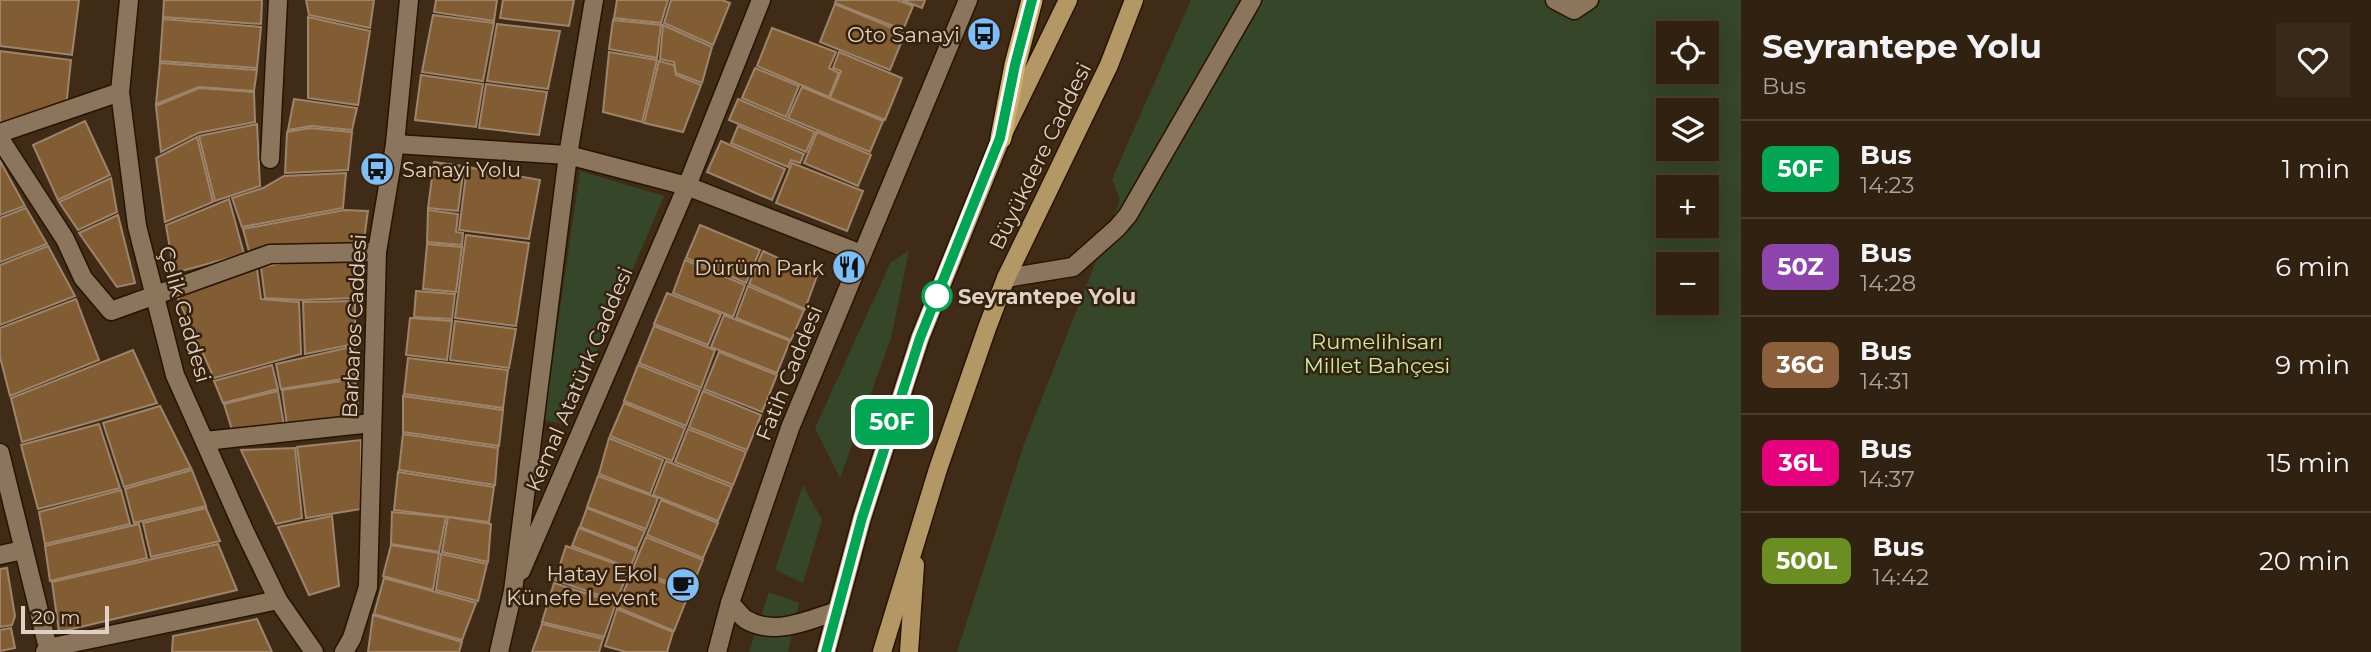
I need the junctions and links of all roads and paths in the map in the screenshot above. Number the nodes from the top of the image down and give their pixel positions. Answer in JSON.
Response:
{"nodes":[{"id":1,"x":129,"y":0,"type":"edge"},
{"id":2,"x":278,"y":0,"type":"edge"},
{"id":3,"x":409,"y":0,"type":"edge"},
{"id":4,"x":594,"y":0,"type":"edge"},
{"id":5,"x":761,"y":0,"type":"edge"},
{"id":6,"x":968,"y":0,"type":"edge"},
{"id":7,"x":1032,"y":0,"type":"edge"},
{"id":8,"x":1068,"y":0,"type":"edge"},
{"id":9,"x":1134,"y":0,"type":"edge"},
{"id":10,"x":1252,"y":0,"type":"edge"},
{"id":11,"x":1555,"y":0,"type":"edge"},
{"id":12,"x":1589,"y":0,"type":"edge"},
{"id":13,"x":120,"y":92,"type":"junction"},
{"id":14,"x":0,"y":133,"type":"edge"},
{"id":15,"x":1000,"y":138,"type":"junction"},
{"id":16,"x":0,"y":139,"type":"edge"},
{"id":17,"x":395,"y":144,"type":"junction"},
{"id":18,"x":568,"y":155,"type":"junction"},
{"id":19,"x":270,"y":159,"type":"dead end"},
{"id":20,"x":687,"y":186,"type":"junction"},
{"id":21,"x":377,"y":253,"type":"junction"},
{"id":22,"x":861,"y":254,"type":"junction"},
{"id":23,"x":1006,"y":278,"type":"junction"},
{"id":24,"x":154,"y":294,"type":"junction"},
{"id":25,"x":372,"y":424,"type":"junction"},
{"id":26,"x":205,"y":441,"type":"junction"},
{"id":27,"x":0,"y":453,"type":"edge"},
{"id":28,"x":917,"y":538,"type":"junction"},
{"id":29,"x":23,"y":550,"type":"junction"},
{"id":30,"x":0,"y":555,"type":"edge"},
{"id":31,"x":513,"y":591,"type":"junction"},
{"id":32,"x":278,"y":600,"type":"junction"},
{"id":33,"x":730,"y":603,"type":"junction"},
{"id":34,"x":837,"y":611,"type":"junction"},
{"id":35,"x":47,"y":650,"type":"edge"},
{"id":36,"x":314,"y":652,"type":"edge"},
{"id":37,"x":344,"y":652,"type":"edge"},
{"id":38,"x":499,"y":652,"type":"edge"},
{"id":39,"x":717,"y":652,"type":"edge"},
{"id":40,"x":826,"y":652,"type":"edge"},
{"id":41,"x":882,"y":652,"type":"edge"},
{"id":42,"x":909,"y":652,"type":"edge"}],
"edges":[{"from":1,"to":13,"type":"street","name":"Çelik Caddesi"},
{"from":2,"to":19,"type":"street"},
{"from":3,"to":17,"type":"street","name":"Barbaros Caddesi"},
{"from":4,"to":18,"type":"street","name":"Kemal Atatürk Caddesi"},
{"from":5,"to":20,"type":"street","name":"Kemal Atatürk Caddesi"},
{"from":6,"to":22,"type":"street","name":"Fatih Caddesi"},
{"from":7,"to":15,"type":"highway"},
{"from":8,"to":15,"type":"main road","name":"Büyükdere Caddesi"},
{"from":9,"to":23,"type":"main road","name":"Büyükdere Caddesi"},
{"from":10,"to":23,"type":"street"},
{"from":11,"to":12,"type":"street"},
{"from":13,"to":14,"type":"street"},
{"from":13,"to":24,"type":"street","name":"Çelik Caddesi"},
{"from":15,"to":34,"type":"main road","name":"Büyükdere Caddesi"},
{"from":16,"to":24,"type":"street"},
{"from":17,"to":18,"type":"street"},
{"from":17,"to":21,"type":"street","name":"Barbaros Caddesi"},
{"from":18,"to":20,"type":"street"},
{"from":18,"to":31,"type":"street","name":"Kemal Atatürk Caddesi"},
{"from":20,"to":22,"type":"street"},
{"from":20,"to":31,"type":"street","name":"Kemal Atatürk Caddesi"},
{"from":21,"to":24,"type":"street"},
{"from":21,"to":25,"type":"street","name":"Barbaros Caddesi"},
{"from":22,"to":33,"type":"street","name":"Fatih Caddesi"},
{"from":23,"to":28,"type":"main road","name":"Büyükdere Caddesi"},
{"from":24,"to":26,"type":"street","name":"Çelik Caddesi"},
{"from":25,"to":26,"type":"street"},
{"from":25,"to":37,"type":"street","name":"Barbaros Caddesi"},
{"from":26,"to":32,"type":"street","name":"Çelik Caddesi"},
{"from":27,"to":29,"type":"street"},
{"from":28,"to":41,"type":"main road","name":"Büyükdere Caddesi"},
{"from":28,"to":42,"type":"main road"},
{"from":29,"to":30,"type":"street"},
{"from":29,"to":35,"type":"street"},
{"from":31,"to":38,"type":"street","name":"Kemal Atatürk Caddesi"},
{"from":32,"to":35,"type":"street"},
{"from":32,"to":36,"type":"street","name":"Çelik Caddesi"},
{"from":33,"to":34,"type":"street"},
{"from":33,"to":39,"type":"street","name":"Fatih Caddesi"},
{"from":34,"to":40,"type":"main road","name":"Büyükdere Caddesi"}]}
